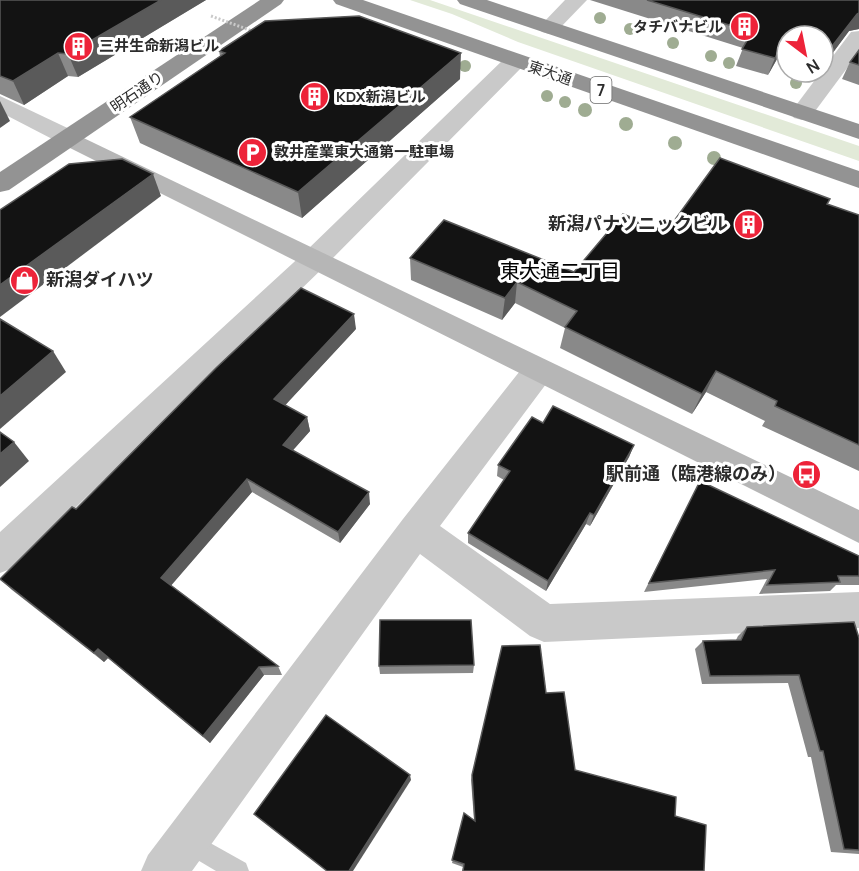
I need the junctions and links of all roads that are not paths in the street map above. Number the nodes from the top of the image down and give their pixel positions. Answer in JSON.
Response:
{"nodes":[{"id":1,"x":274,"y":0,"type":"edge"},
{"id":2,"x":343,"y":0,"type":"edge"},
{"id":3,"x":467,"y":0,"type":"edge"},
{"id":4,"x":577,"y":0,"type":"edge"},
{"id":5,"x":549,"y":27,"type":"junction"},
{"id":6,"x":859,"y":37,"type":"edge"},
{"id":7,"x":515,"y":60,"type":"junction"},
{"id":8,"x":0,"y":103,"type":"edge"},
{"id":9,"x":802,"y":113,"type":"junction"},
{"id":10,"x":859,"y":132,"type":"edge"},
{"id":11,"x":69,"y":138,"type":"junction"},
{"id":12,"x":859,"y":180,"type":"edge"},
{"id":13,"x":0,"y":184,"type":"edge"},
{"id":14,"x":315,"y":259,"type":"junction"},
{"id":15,"x":538,"y":370,"type":"junction"},
{"id":16,"x":859,"y":527,"type":"edge"},
{"id":17,"x":416,"y":530,"type":"junction"},
{"id":18,"x":0,"y":556,"type":"edge"},
{"id":19,"x":859,"y":610,"type":"edge"},
{"id":20,"x":186,"y":840,"type":"junction"},
{"id":21,"x":164,"y":871,"type":"edge"},
{"id":22,"x":238,"y":871,"type":"edge"}],
"edges":[{"from":1,"to":11,"type":"highway","name":"明石通り"},
{"from":2,"to":7,"type":"highway","name":"東大通","number":"7"},
{"from":3,"to":5,"type":"highway","number":"7"},
{"from":4,"to":5,"type":"street"},
{"from":5,"to":9,"type":"highway","number":"7"},
{"from":6,"to":9,"type":"street"},
{"from":7,"to":12,"type":"highway","name":"東大通","number":"7"},
{"from":7,"to":14,"type":"street"},
{"from":8,"to":11,"type":"street"},
{"from":9,"to":10,"type":"highway","number":"7"},
{"from":11,"to":13,"type":"highway","name":"明石通り"},
{"from":11,"to":14,"type":"street"},
{"from":14,"to":15,"type":"street"},
{"from":14,"to":18,"type":"street"},
{"from":15,"to":16,"type":"street"},
{"from":15,"to":17,"type":"street"},
{"from":17,"to":19,"type":"street"},
{"from":17,"to":20,"type":"street"},
{"from":20,"to":21,"type":"street"},
{"from":20,"to":22,"type":"lane"}]}
